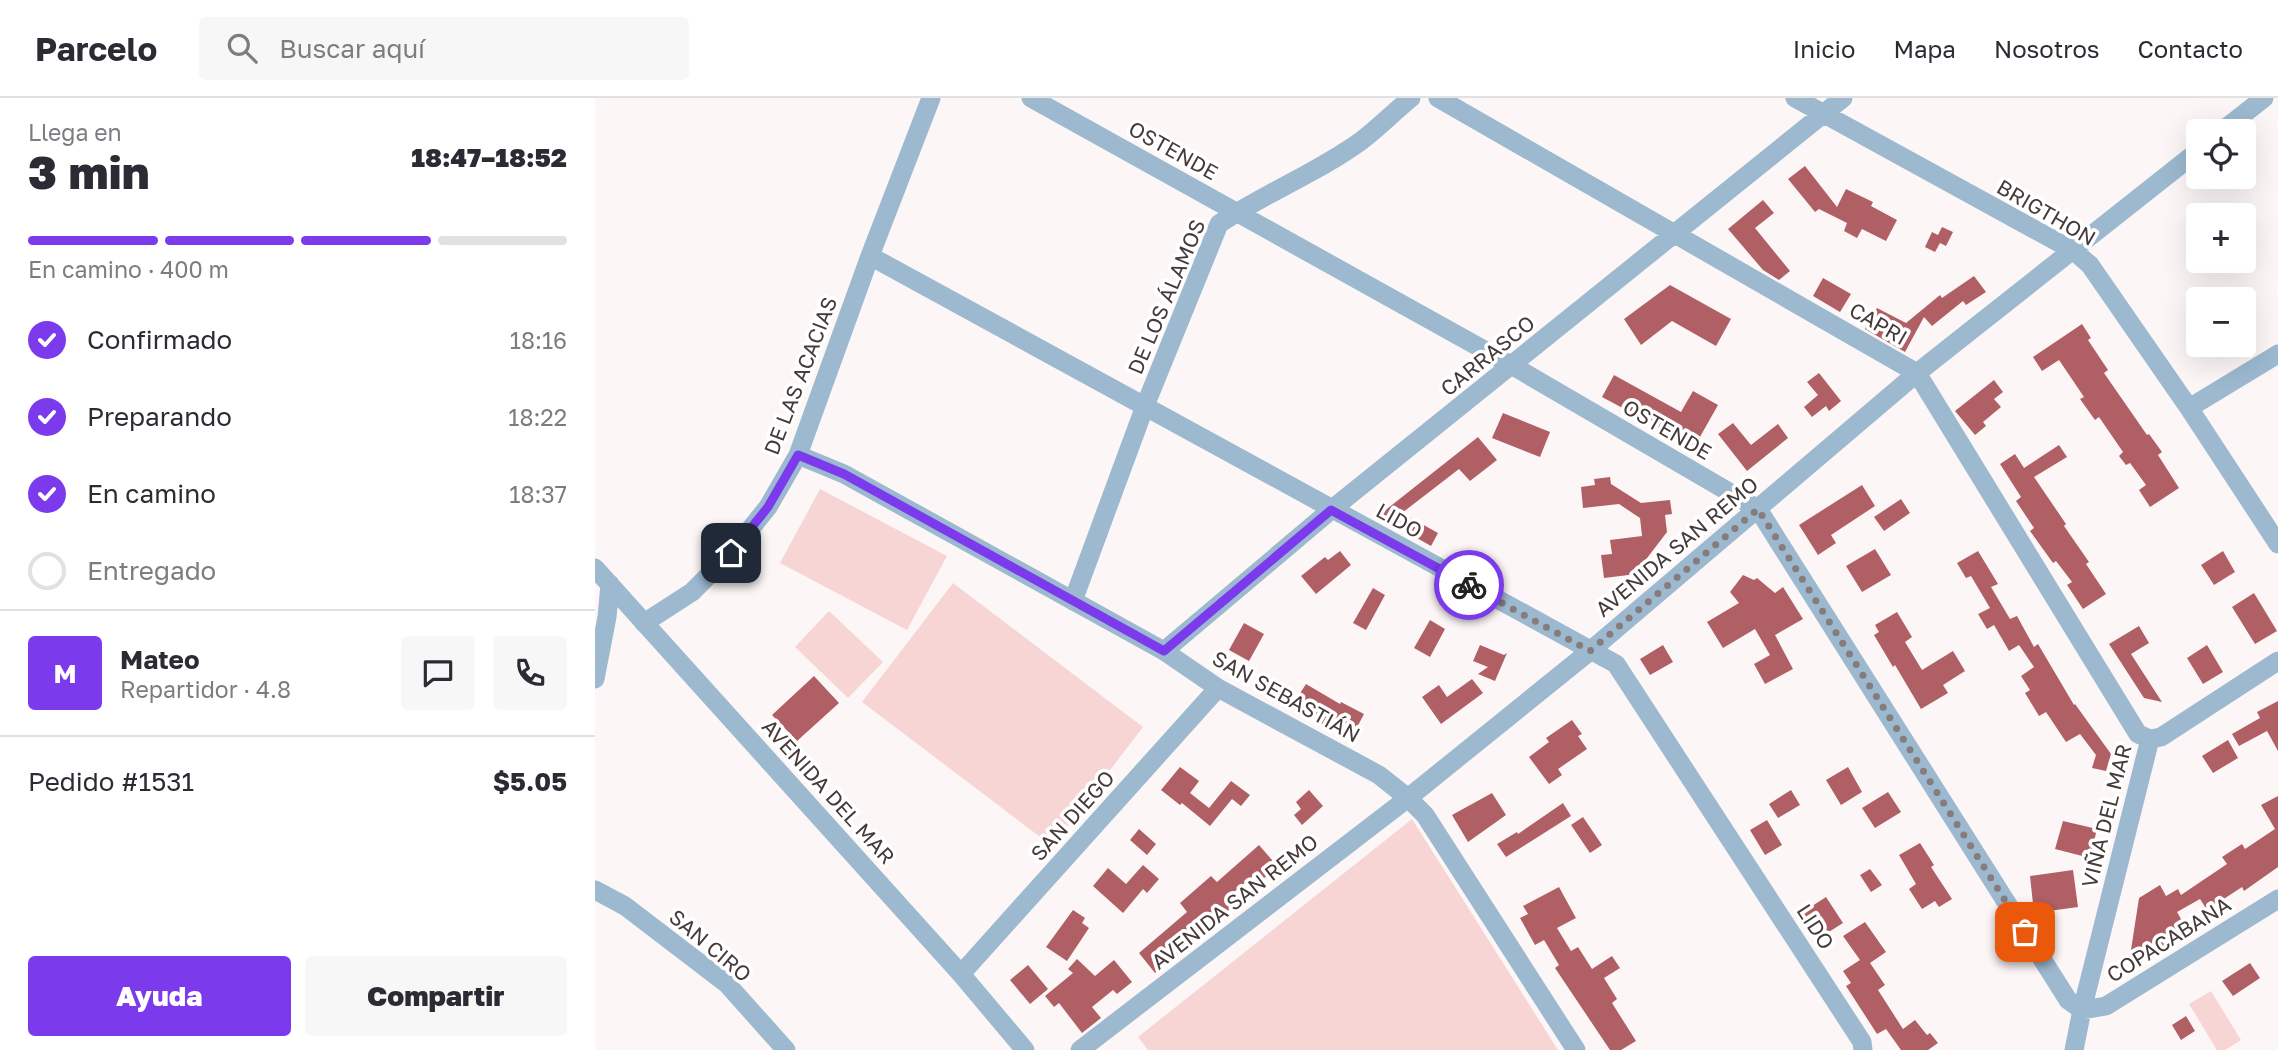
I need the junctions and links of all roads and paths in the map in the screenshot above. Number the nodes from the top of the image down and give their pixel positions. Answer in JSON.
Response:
{"nodes":[{"id":1,"x":931,"y":98,"type":"edge"},
{"id":2,"x":1031,"y":98,"type":"edge"},
{"id":3,"x":1411,"y":98,"type":"edge"},
{"id":4,"x":1438,"y":98,"type":"edge"},
{"id":5,"x":1794,"y":98,"type":"edge"},
{"id":6,"x":1843,"y":98,"type":"edge"},
{"id":7,"x":2263,"y":98,"type":"edge"},
{"id":8,"x":1823,"y":114,"type":"junction"},
{"id":9,"x":2237,"y":119,"type":"edge"},
{"id":10,"x":2186,"y":161,"type":"edge"},
{"id":11,"x":1236,"y":212,"type":"junction"},
{"id":12,"x":1674,"y":234,"type":"junction"},
{"id":13,"x":2074,"y":251,"type":"junction"},
{"id":14,"x":870,"y":256,"type":"junction"},
{"id":15,"x":2278,"y":354,"type":"edge"},
{"id":16,"x":1513,"y":366,"type":"junction"},
{"id":17,"x":1917,"y":373,"type":"junction"},
{"id":18,"x":1145,"y":406,"type":"junction"},
{"id":19,"x":2189,"y":408,"type":"junction"},
{"id":20,"x":798,"y":455,"type":"junction"},
{"id":21,"x":1758,"y":509,"type":"junction"},
{"id":22,"x":1331,"y":510,"type":"junction"},
{"id":23,"x":2278,"y":544,"type":"edge"},
{"id":24,"x":595,"y":568,"type":"edge"},
{"id":25,"x":610,"y":584,"type":"junction"},
{"id":26,"x":1073,"y":601,"type":"junction"},
{"id":27,"x":644,"y":623,"type":"junction"},
{"id":28,"x":1164,"y":651,"type":"junction"},
{"id":29,"x":1590,"y":651,"type":"junction"},
{"id":30,"x":2278,"y":661,"type":"edge"},
{"id":31,"x":595,"y":680,"type":"edge"},
{"id":32,"x":1218,"y":688,"type":"junction"},
{"id":33,"x":2150,"y":739,"type":"junction"},
{"id":34,"x":1408,"y":798,"type":"junction"},
{"id":35,"x":595,"y":890,"type":"edge"},
{"id":36,"x":2278,"y":900,"type":"edge"},
{"id":37,"x":961,"y":974,"type":"junction"},
{"id":38,"x":2081,"y":1010,"type":"junction"},
{"id":39,"x":786,"y":1050,"type":"edge"},
{"id":40,"x":1025,"y":1050,"type":"edge"},
{"id":41,"x":1080,"y":1050,"type":"edge"},
{"id":42,"x":1576,"y":1050,"type":"edge"},
{"id":43,"x":1863,"y":1050,"type":"edge"},
{"id":44,"x":2074,"y":1050,"type":"edge"}],
"edges":[{"from":1,"to":14,"type":"street","name":"DE LAS ACACIAS"},
{"from":2,"to":11,"type":"street","name":"OSTENDE"},
{"from":3,"to":11,"type":"street","name":"DE LOS ÁLAMOS"},
{"from":4,"to":12,"type":"street","name":"CAPRI"},
{"from":5,"to":8,"type":"street","name":"BRIGTHON"},
{"from":6,"to":8,"type":"street","name":"CARRASCO"},
{"from":7,"to":9,"type":"street"},
{"from":8,"to":12,"type":"street","name":"CARRASCO"},
{"from":8,"to":13,"type":"street","name":"BRIGTHON"},
{"from":10,"to":13,"type":"street","name":"AVENIDA SAN REMO"},
{"from":11,"to":16,"type":"street","name":"OSTENDE"},
{"from":11,"to":18,"type":"street","name":"DE LOS ÁLAMOS"},
{"from":12,"to":16,"type":"street","name":"CARRASCO"},
{"from":12,"to":17,"type":"street","name":"CAPRI"},
{"from":13,"to":17,"type":"street","name":"AVENIDA SAN REMO"},
{"from":13,"to":19,"type":"street","name":"BRIGTHON"},
{"from":14,"to":18,"type":"street","name":"LIDO"},
{"from":14,"to":20,"type":"street","name":"DE LAS ACACIAS"},
{"from":15,"to":19,"type":"street"},
{"from":16,"to":21,"type":"street","name":"OSTENDE"},
{"from":16,"to":22,"type":"street","name":"CARRASCO"},
{"from":17,"to":21,"type":"street","name":"AVENIDA SAN REMO"},
{"from":17,"to":33,"type":"street","name":"CAPRI"},
{"from":18,"to":22,"type":"street","name":"LIDO"},
{"from":18,"to":26,"type":"street","name":"DE LOS ÁLAMOS"},
{"from":19,"to":23,"type":"street","name":"BRIGTHON"},
{"from":20,"to":26,"type":"street","name":"SAN SEBASTIÁN"},
{"from":20,"to":27,"type":"street","name":"DE LAS ACACIAS"},
{"from":21,"to":29,"type":"street","name":"AVENIDA SAN REMO"},
{"from":21,"to":38,"type":"street","name":"OSTENDE"},
{"from":22,"to":28,"type":"street","name":"CARRASCO"},
{"from":22,"to":29,"type":"street","name":"LIDO"},
{"from":24,"to":25,"type":"street","name":"AVENIDA DEL MAR"},
{"from":25,"to":27,"type":"street","name":"AVENIDA DEL MAR"},
{"from":25,"to":31,"type":"street"},
{"from":26,"to":28,"type":"street","name":"SAN SEBASTIÁN"},
{"from":27,"to":37,"type":"street","name":"AVENIDA DEL MAR"},
{"from":28,"to":32,"type":"street","name":"SAN SEBASTIÁN"},
{"from":29,"to":34,"type":"street","name":"AVENIDA SAN REMO"},
{"from":29,"to":43,"type":"street","name":"LIDO"},
{"from":30,"to":33,"type":"street","name":"VIÑA DEL MAR"},
{"from":32,"to":34,"type":"street","name":"SAN SEBASTIÁN"},
{"from":32,"to":37,"type":"street","name":"SAN DIEGO"},
{"from":33,"to":38,"type":"street","name":"VIÑA DEL MAR"},
{"from":34,"to":41,"type":"street","name":"AVENIDA SAN REMO"},
{"from":34,"to":42,"type":"street","name":"SAN SEBASTIÁN"},
{"from":35,"to":39,"type":"street","name":"SAN CIRO"},
{"from":36,"to":38,"type":"street","name":"COPACABANA"},
{"from":37,"to":40,"type":"street","name":"AVENIDA DEL MAR"},
{"from":38,"to":44,"type":"street","name":"VIÑA DEL MAR"}]}
